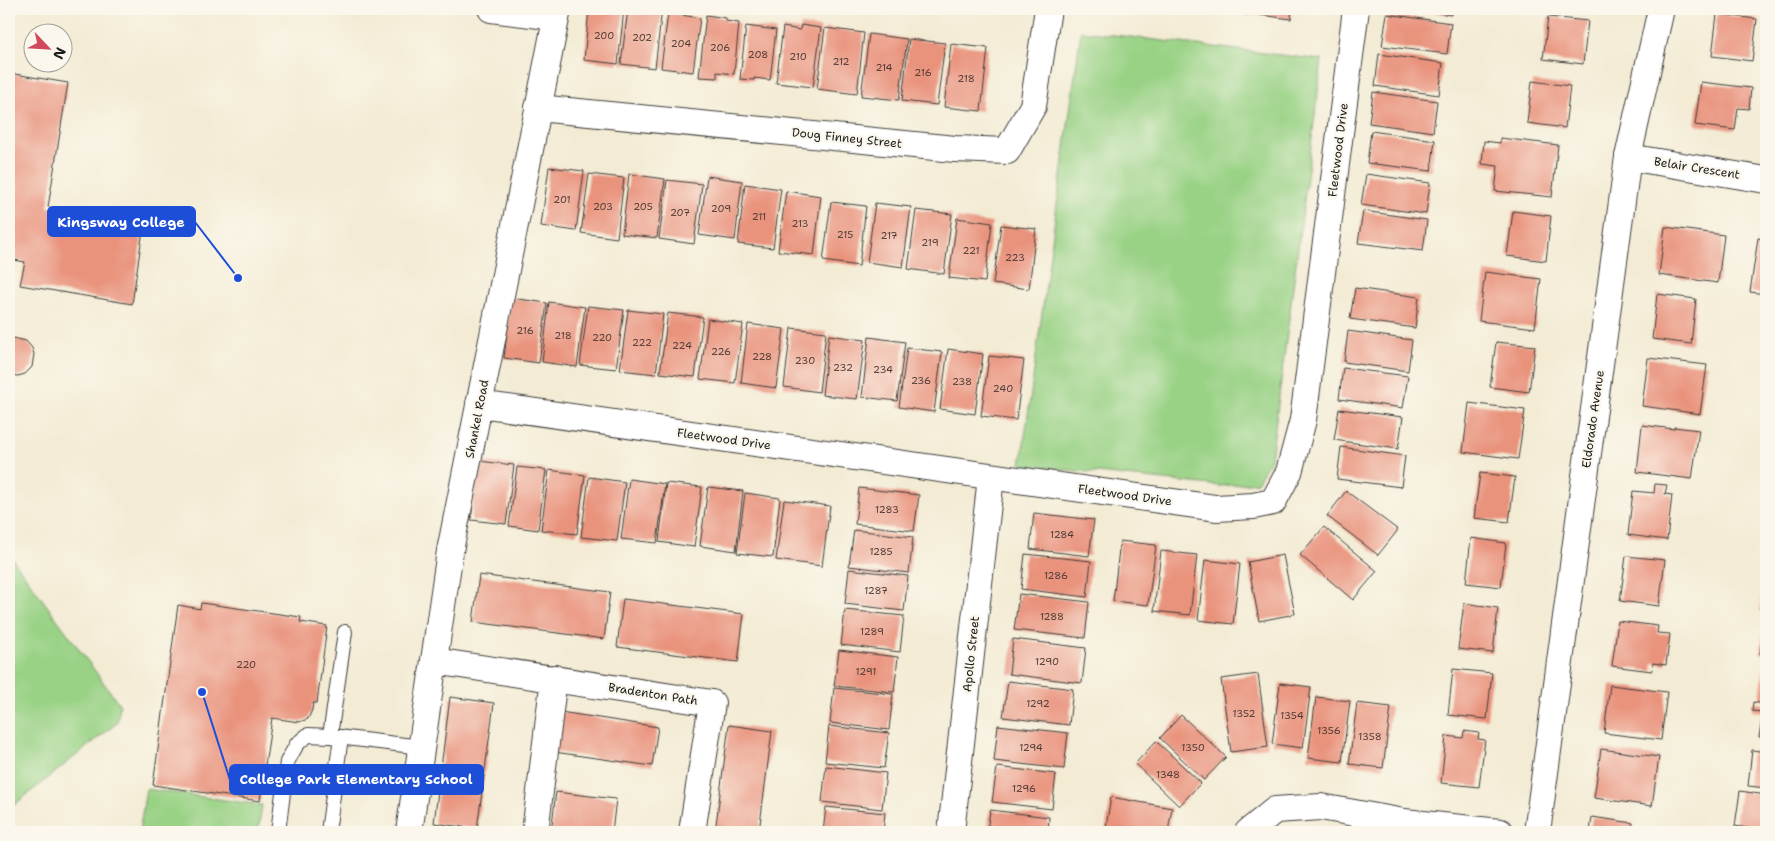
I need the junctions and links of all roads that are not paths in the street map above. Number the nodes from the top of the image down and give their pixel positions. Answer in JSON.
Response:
{"nodes":[{"id":1,"x":492,"y":9,"type":"edge"},
{"id":2,"x":1048,"y":9,"type":"edge"},
{"id":3,"x":1356,"y":9,"type":"edge"},
{"id":4,"x":1661,"y":9,"type":"edge"},
{"id":5,"x":557,"y":13,"type":"edge"},
{"id":6,"x":538,"y":108,"type":"junction"},
{"id":7,"x":1628,"y":157,"type":"junction"},
{"id":8,"x":1766,"y":180,"type":"edge"},
{"id":9,"x":480,"y":404,"type":"junction"},
{"id":10,"x":991,"y":476,"type":"junction"},
{"id":11,"x":345,"y":632,"type":"dead end"},
{"id":12,"x":434,"y":661,"type":"junction"},
{"id":13,"x":554,"y":678,"type":"junction"},
{"id":14,"x":335,"y":737,"type":"junction"},
{"id":15,"x":421,"y":747,"type":"junction"},
{"id":16,"x":278,"y":832,"type":"edge"},
{"id":17,"x":328,"y":832,"type":"edge"},
{"id":18,"x":409,"y":832,"type":"edge"},
{"id":19,"x":535,"y":832,"type":"edge"},
{"id":20,"x":692,"y":832,"type":"edge"},
{"id":21,"x":951,"y":832,"type":"edge"},
{"id":22,"x":1248,"y":832,"type":"edge"},
{"id":23,"x":1500,"y":832,"type":"edge"},
{"id":24,"x":1537,"y":832,"type":"edge"}],
"edges":[{"from":1,"to":5,"type":"street"},
{"from":2,"to":6,"type":"street","name":"Doug Finney Street"},
{"from":3,"to":10,"type":"street","name":"Fleetwood Drive"},
{"from":4,"to":7,"type":"street","name":"Eldorado Avenue"},
{"from":5,"to":6,"type":"street","name":"Shankel Road"},
{"from":6,"to":9,"type":"street","name":"Shankel Road"},
{"from":7,"to":8,"type":"street","name":"Belair Crescent"},
{"from":7,"to":24,"type":"street","name":"Eldorado Avenue"},
{"from":9,"to":10,"type":"street","name":"Fleetwood Drive"},
{"from":9,"to":12,"type":"street","name":"Shankel Road"},
{"from":10,"to":21,"type":"street","name":"Apollo Street"},
{"from":11,"to":14,"type":"lane"},
{"from":12,"to":13,"type":"street","name":"Bradenton Path"},
{"from":12,"to":15,"type":"street","name":"Shankel Road"},
{"from":13,"to":19,"type":"street"},
{"from":13,"to":20,"type":"street","name":"Bradenton Path"},
{"from":14,"to":15,"type":"lane"},
{"from":14,"to":16,"type":"lane"},
{"from":14,"to":17,"type":"lane"},
{"from":15,"to":18,"type":"street","name":"Shankel Road"},
{"from":22,"to":23,"type":"street"}]}
